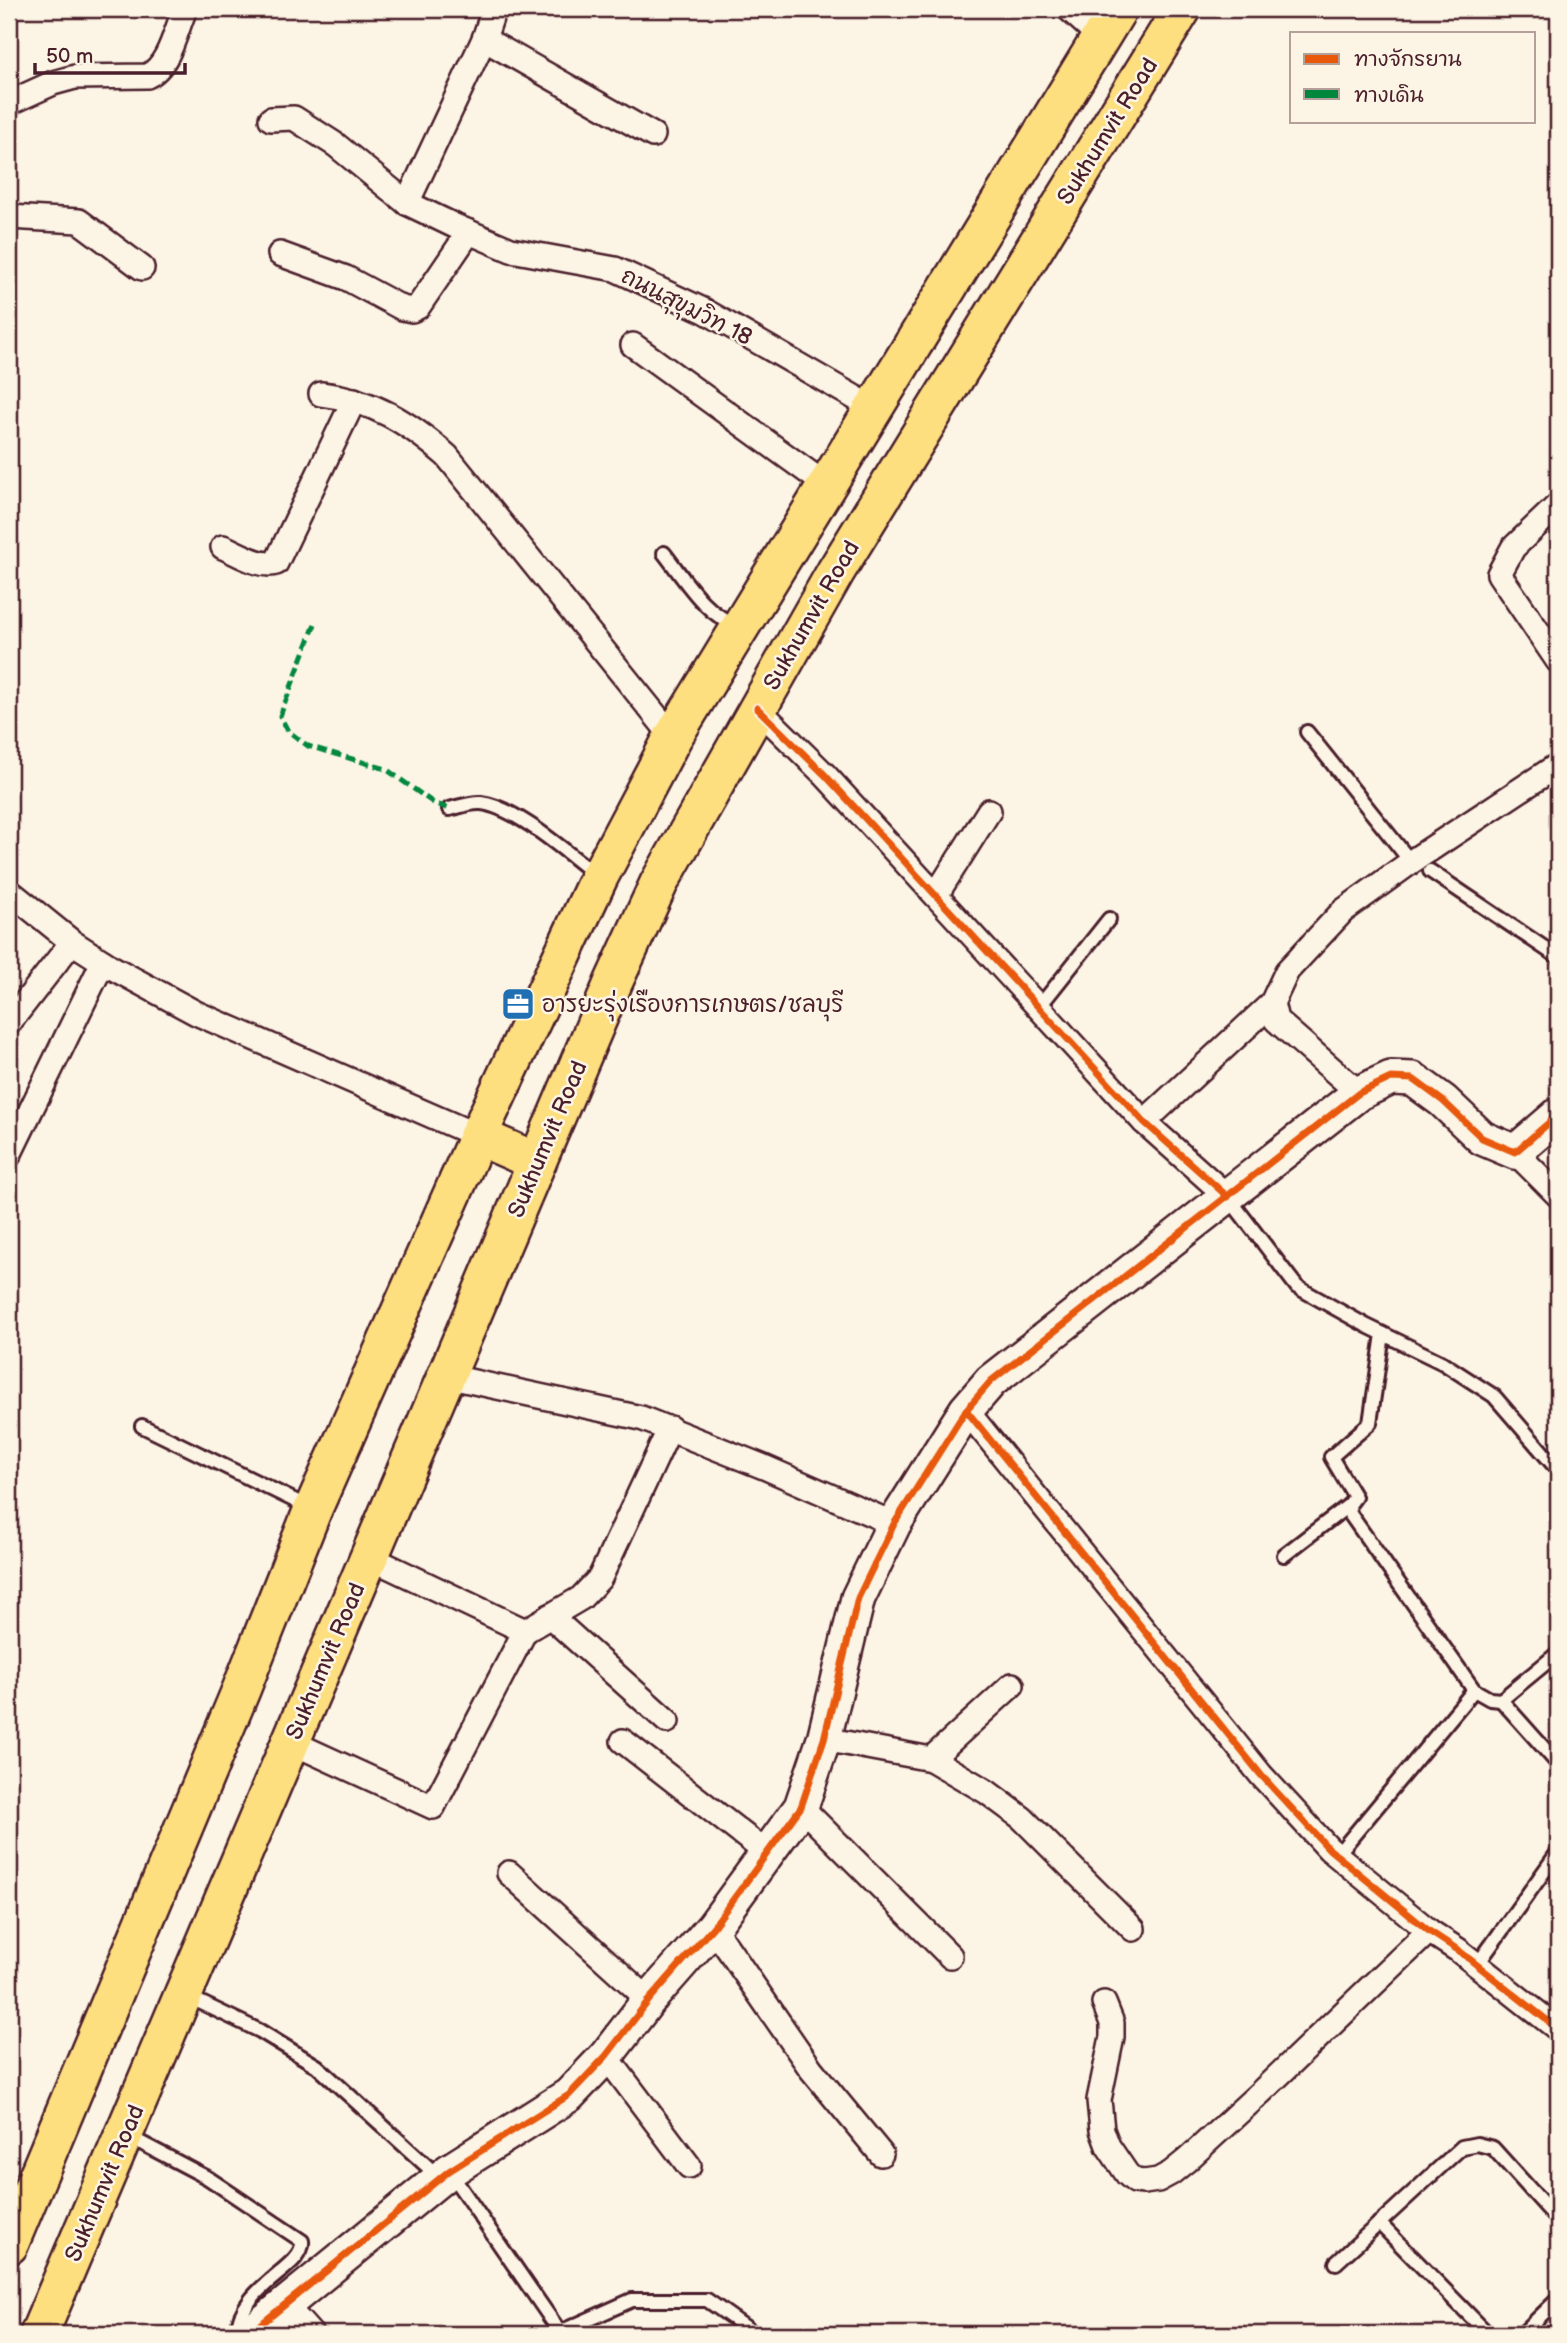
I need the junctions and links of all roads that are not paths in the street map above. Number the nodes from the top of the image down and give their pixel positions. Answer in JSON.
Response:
{"nodes":[{"id":1,"x":185,"y":9,"type":"edge"},
{"id":2,"x":1069,"y":9,"type":"edge"},
{"id":3,"x":1182,"y":9,"type":"edge"},
{"id":4,"x":489,"y":11,"type":"edge"},
{"id":5,"x":1109,"y":23,"type":"edge"},
{"id":6,"x":484,"y":39,"type":"junction"},
{"id":7,"x":9,"y":103,"type":"edge"},
{"id":8,"x":271,"y":119,"type":"dead end"},
{"id":9,"x":653,"y":135,"type":"dead end"},
{"id":10,"x":407,"y":202,"type":"junction"},
{"id":11,"x":9,"y":217,"type":"edge"},
{"id":12,"x":469,"y":232,"type":"junction"},
{"id":13,"x":280,"y":254,"type":"dead end"},
{"id":14,"x":142,"y":268,"type":"dead end"},
{"id":15,"x":633,"y":345,"type":"dead end"},
{"id":16,"x":321,"y":394,"type":"dead end"},
{"id":17,"x":355,"y":400,"type":"junction"},
{"id":18,"x":873,"y":408,"type":"junction"},
{"id":19,"x":826,"y":485,"type":"junction"},
{"id":20,"x":1558,"y":505,"type":"edge"},
{"id":21,"x":223,"y":547,"type":"dead end"},
{"id":22,"x":664,"y":553,"type":"dead end"},
{"id":23,"x":739,"y":627,"type":"junction"},
{"id":24,"x":1558,"y":661,"type":"edge"},
{"id":25,"x":757,"y":708,"type":"junction"},
{"id":26,"x":1307,"y":732,"type":"dead end"},
{"id":27,"x":673,"y":737,"type":"junction"},
{"id":28,"x":1558,"y":765,"type":"edge"},
{"id":29,"x":449,"y":809,"type":"dead end"},
{"id":30,"x":989,"y":811,"type":"dead end"},
{"id":31,"x":1420,"y":867,"type":"junction"},
{"id":32,"x":599,"y":877,"type":"junction"},
{"id":33,"x":9,"y":891,"type":"edge"},
{"id":34,"x":936,"y":895,"type":"junction"},
{"id":35,"x":1109,"y":919,"type":"dead end"},
{"id":36,"x":72,"y":942,"type":"junction"},
{"id":37,"x":1558,"y":957,"type":"edge"},
{"id":38,"x":103,"y":962,"type":"junction"},
{"id":39,"x":1272,"y":1003,"type":"junction"},
{"id":40,"x":1039,"y":1007,"type":"junction"},
{"id":41,"x":9,"y":1023,"type":"edge"},
{"id":42,"x":1359,"y":1093,"type":"junction"},
{"id":43,"x":1558,"y":1115,"type":"edge"},
{"id":44,"x":1144,"y":1122,"type":"junction"},
{"id":45,"x":478,"y":1136,"type":"junction"},
{"id":46,"x":1515,"y":1152,"type":"junction"},
{"id":47,"x":9,"y":1155,"type":"edge"},
{"id":48,"x":537,"y":1162,"type":"junction"},
{"id":49,"x":1558,"y":1195,"type":"edge"},
{"id":50,"x":1228,"y":1197,"type":"junction"},
{"id":51,"x":1383,"y":1334,"type":"junction"},
{"id":52,"x":446,"y":1376,"type":"junction"},
{"id":53,"x":966,"y":1410,"type":"junction"},
{"id":54,"x":142,"y":1426,"type":"dead end"},
{"id":55,"x":670,"y":1428,"type":"junction"},
{"id":56,"x":1558,"y":1470,"type":"edge"},
{"id":57,"x":1349,"y":1505,"type":"junction"},
{"id":58,"x":313,"y":1509,"type":"junction"},
{"id":59,"x":894,"y":1524,"type":"junction"},
{"id":60,"x":1284,"y":1555,"type":"dead end"},
{"id":61,"x":369,"y":1557,"type":"junction"},
{"id":62,"x":551,"y":1616,"type":"junction"},
{"id":63,"x":525,"y":1631,"type":"junction"},
{"id":64,"x":1558,"y":1653,"type":"edge"},
{"id":65,"x":1012,"y":1685,"type":"dead end"},
{"id":66,"x":1474,"y":1690,"type":"junction"},
{"id":67,"x":1501,"y":1700,"type":"junction"},
{"id":68,"x":667,"y":1721,"type":"dead end"},
{"id":69,"x":824,"y":1739,"type":"junction"},
{"id":70,"x":623,"y":1741,"type":"dead end"},
{"id":71,"x":291,"y":1742,"type":"junction"},
{"id":72,"x":931,"y":1759,"type":"junction"},
{"id":73,"x":1558,"y":1764,"type":"edge"},
{"id":74,"x":801,"y":1807,"type":"junction"},
{"id":75,"x":1558,"y":1852,"type":"edge"},
{"id":76,"x":768,"y":1854,"type":"junction"},
{"id":77,"x":1337,"y":1855,"type":"junction"},
{"id":78,"x":509,"y":1873,"type":"dead end"},
{"id":79,"x":713,"y":1927,"type":"junction"},
{"id":80,"x":1133,"y":1929,"type":"dead end"},
{"id":81,"x":1429,"y":1931,"type":"junction"},
{"id":82,"x":950,"y":1956,"type":"dead end"},
{"id":83,"x":1477,"y":1965,"type":"junction"},
{"id":84,"x":184,"y":1995,"type":"junction"},
{"id":85,"x":649,"y":2000,"type":"junction"},
{"id":86,"x":1104,"y":2003,"type":"dead end"},
{"id":87,"x":1558,"y":2029,"type":"edge"},
{"id":88,"x":606,"y":2056,"type":"junction"},
{"id":89,"x":125,"y":2134,"type":"junction"},
{"id":90,"x":881,"y":2154,"type":"dead end"},
{"id":91,"x":689,"y":2166,"type":"dead end"},
{"id":92,"x":444,"y":2174,"type":"junction"},
{"id":93,"x":1558,"y":2220,"type":"edge"},
{"id":94,"x":1379,"y":2223,"type":"junction"},
{"id":95,"x":9,"y":2245,"type":"edge"},
{"id":96,"x":1336,"y":2263,"type":"dead end"},
{"id":97,"x":1558,"y":2299,"type":"edge"},
{"id":98,"x":285,"y":2305,"type":"junction"},
{"id":99,"x":40,"y":2334,"type":"edge"},
{"id":100,"x":237,"y":2334,"type":"edge"},
{"id":101,"x":249,"y":2334,"type":"edge"},
{"id":102,"x":312,"y":2334,"type":"edge"},
{"id":103,"x":755,"y":2334,"type":"edge"},
{"id":104,"x":1488,"y":2334,"type":"edge"},
{"id":105,"x":1522,"y":2334,"type":"edge"}],
"edges":[{"from":1,"to":7,"type":"street"},
{"from":2,"to":5,"type":"street"},
{"from":3,"to":25,"type":"main road","name":"Sukhumvit Road"},
{"from":4,"to":6,"type":"street"},
{"from":5,"to":18,"type":"main road"},
{"from":6,"to":9,"type":"street"},
{"from":6,"to":10,"type":"street"},
{"from":8,"to":10,"type":"street","name":"ถนนสุขุมวิท 18"},
{"from":10,"to":12,"type":"street","name":"ถนนสุขุมวิท 18"},
{"from":11,"to":14,"type":"street"},
{"from":12,"to":13,"type":"street"},
{"from":12,"to":18,"type":"street","name":"ถนนสุขุมวิท 18"},
{"from":15,"to":19,"type":"street"},
{"from":16,"to":17,"type":"street"},
{"from":17,"to":21,"type":"street"},
{"from":17,"to":27,"type":"street"},
{"from":18,"to":19,"type":"main road"},
{"from":19,"to":23,"type":"main road"},
{"from":20,"to":24,"type":"street"},
{"from":22,"to":23,"type":"lane"},
{"from":23,"to":27,"type":"main road"},
{"from":25,"to":34,"type":"street"},
{"from":25,"to":48,"type":"main road","name":"Sukhumvit Road"},
{"from":26,"to":31,"type":"lane"},
{"from":27,"to":32,"type":"main road"},
{"from":28,"to":31,"type":"street"},
{"from":29,"to":32,"type":"lane"},
{"from":30,"to":34,"type":"street"},
{"from":31,"to":37,"type":"lane"},
{"from":31,"to":39,"type":"street"},
{"from":32,"to":45,"type":"main road"},
{"from":33,"to":36,"type":"street"},
{"from":34,"to":40,"type":"street"},
{"from":35,"to":40,"type":"lane"},
{"from":36,"to":38,"type":"street"},
{"from":36,"to":41,"type":"street"},
{"from":38,"to":45,"type":"street"},
{"from":38,"to":47,"type":"street"},
{"from":39,"to":42,"type":"street"},
{"from":39,"to":44,"type":"street"},
{"from":40,"to":44,"type":"street"},
{"from":42,"to":46,"type":"street"},
{"from":42,"to":50,"type":"street"},
{"from":43,"to":46,"type":"street"},
{"from":44,"to":50,"type":"street"},
{"from":45,"to":48,"type":"main road"},
{"from":45,"to":58,"type":"main road"},
{"from":46,"to":49,"type":"street"},
{"from":48,"to":52,"type":"main road","name":"Sukhumvit Road"},
{"from":50,"to":51,"type":"lane"},
{"from":50,"to":53,"type":"street"},
{"from":51,"to":56,"type":"lane"},
{"from":51,"to":57,"type":"lane"},
{"from":52,"to":55,"type":"street"},
{"from":52,"to":61,"type":"main road","name":"Sukhumvit Road"},
{"from":53,"to":59,"type":"street"},
{"from":53,"to":77,"type":"street"},
{"from":54,"to":58,"type":"lane"},
{"from":55,"to":59,"type":"street"},
{"from":55,"to":62,"type":"street"},
{"from":57,"to":60,"type":"lane"},
{"from":57,"to":66,"type":"lane"},
{"from":58,"to":95,"type":"main road"},
{"from":59,"to":69,"type":"street"},
{"from":61,"to":63,"type":"street"},
{"from":61,"to":71,"type":"main road","name":"Sukhumvit Road"},
{"from":62,"to":63,"type":"street"},
{"from":62,"to":68,"type":"street"},
{"from":63,"to":71,"type":"street"},
{"from":64,"to":67,"type":"lane"},
{"from":65,"to":72,"type":"street"},
{"from":66,"to":67,"type":"lane"},
{"from":66,"to":77,"type":"lane"},
{"from":67,"to":73,"type":"lane"},
{"from":69,"to":72,"type":"street"},
{"from":69,"to":74,"type":"street"},
{"from":70,"to":76,"type":"street"},
{"from":71,"to":84,"type":"main road","name":"Sukhumvit Road"},
{"from":72,"to":80,"type":"street"},
{"from":74,"to":76,"type":"street"},
{"from":74,"to":82,"type":"street"},
{"from":75,"to":83,"type":"lane"},
{"from":76,"to":79,"type":"street"},
{"from":77,"to":81,"type":"street"},
{"from":78,"to":85,"type":"street"},
{"from":79,"to":85,"type":"street"},
{"from":79,"to":90,"type":"street"},
{"from":81,"to":83,"type":"street"},
{"from":81,"to":86,"type":"street"},
{"from":83,"to":87,"type":"street"},
{"from":84,"to":89,"type":"main road","name":"Sukhumvit Road"},
{"from":84,"to":92,"type":"lane"},
{"from":85,"to":88,"type":"street"},
{"from":88,"to":91,"type":"street"},
{"from":88,"to":92,"type":"street"},
{"from":89,"to":99,"type":"main road","name":"Sukhumvit Road"},
{"from":89,"to":100,"type":"lane"},
{"from":92,"to":98,"type":"street"},
{"from":92,"to":103,"type":"lane"},
{"from":93,"to":94,"type":"lane"},
{"from":94,"to":96,"type":"lane"},
{"from":94,"to":104,"type":"lane"},
{"from":97,"to":105,"type":"lane"},
{"from":98,"to":101,"type":"street"},
{"from":98,"to":102,"type":"street"}]}
